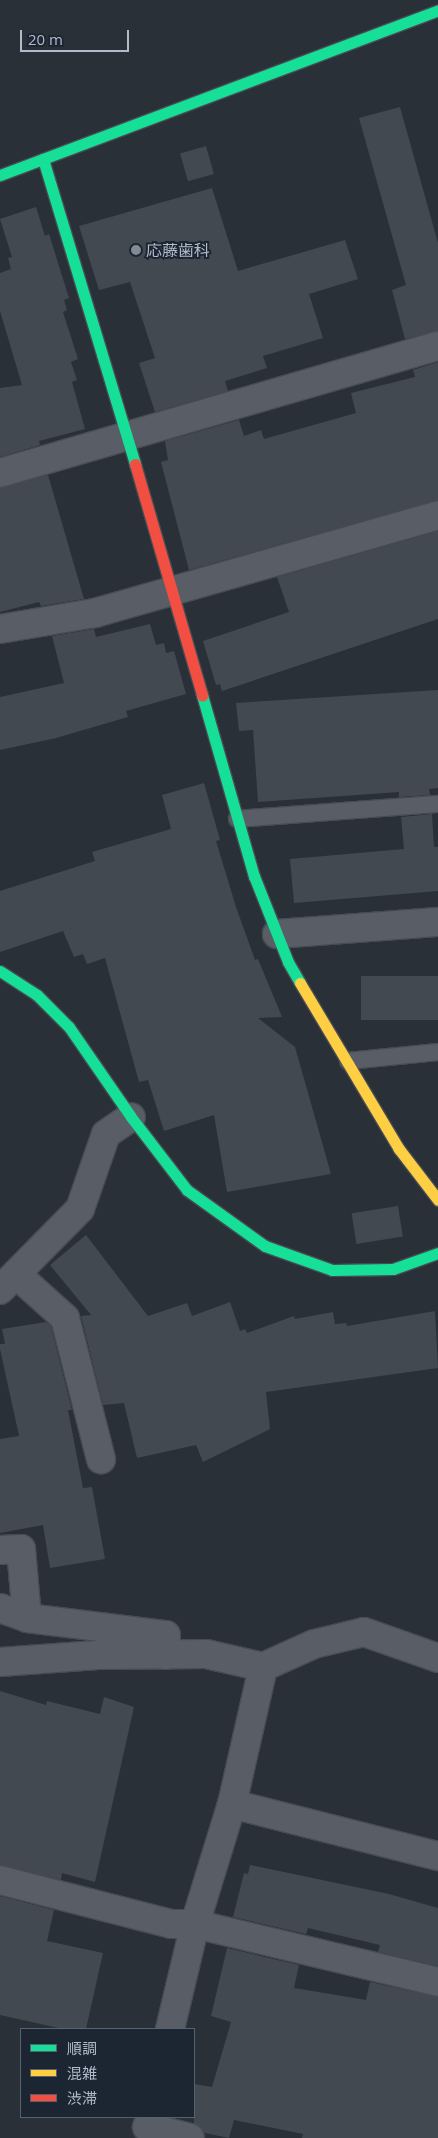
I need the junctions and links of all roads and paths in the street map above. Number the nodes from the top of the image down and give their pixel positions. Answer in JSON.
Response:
{"nodes":[{"id":1,"x":438,"y":10,"type":"edge"},
{"id":2,"x":43,"y":159,"type":"junction"},
{"id":3,"x":0,"y":175,"type":"edge"},
{"id":4,"x":438,"y":346,"type":"edge"},
{"id":5,"x":126,"y":436,"type":"junction"},
{"id":6,"x":0,"y":473,"type":"edge"},
{"id":7,"x":438,"y":515,"type":"edge"},
{"id":8,"x":173,"y":592,"type":"junction"},
{"id":9,"x":0,"y":629,"type":"edge"},
{"id":10,"x":438,"y":804,"type":"edge"},
{"id":11,"x":237,"y":819,"type":"junction"},
{"id":12,"x":438,"y":922,"type":"edge"},
{"id":13,"x":277,"y":934,"type":"junction"},
{"id":14,"x":0,"y":971,"type":"edge"},
{"id":15,"x":438,"y":1052,"type":"edge"},
{"id":16,"x":348,"y":1061,"type":"junction"},
{"id":17,"x":131,"y":1117,"type":"junction"},
{"id":18,"x":438,"y":1176,"type":"edge"},
{"id":19,"x":421,"y":1178,"type":"junction"},
{"id":20,"x":438,"y":1200,"type":"edge"},
{"id":21,"x":438,"y":1253,"type":"edge"},
{"id":22,"x":8,"y":1281,"type":"edge"},
{"id":23,"x":101,"y":1459,"type":"dead end"},
{"id":24,"x":0,"y":1550,"type":"edge"},
{"id":25,"x":0,"y":1608,"type":"edge"},
{"id":26,"x":27,"y":1618,"type":"junction"},
{"id":27,"x":165,"y":1654,"type":"junction"},
{"id":28,"x":438,"y":1658,"type":"edge"},
{"id":29,"x":0,"y":1662,"type":"edge"},
{"id":30,"x":263,"y":1667,"type":"junction"},
{"id":31,"x":232,"y":1804,"type":"junction"},
{"id":32,"x":438,"y":1856,"type":"edge"},
{"id":33,"x":0,"y":1880,"type":"edge"},
{"id":34,"x":195,"y":1924,"type":"junction"},
{"id":35,"x":438,"y":1982,"type":"edge"},
{"id":36,"x":170,"y":2028,"type":"edge"},
{"id":37,"x":147,"y":2127,"type":"edge"},
{"id":38,"x":190,"y":2138,"type":"edge"}],
"edges":[{"from":1,"to":2,"type":"street"},
{"from":2,"to":3,"type":"street"},
{"from":2,"to":5,"type":"street"},
{"from":4,"to":5,"type":"street"},
{"from":5,"to":6,"type":"street"},
{"from":5,"to":8,"type":"street"},
{"from":7,"to":8,"type":"street"},
{"from":8,"to":9,"type":"street"},
{"from":8,"to":11,"type":"street"},
{"from":10,"to":11,"type":"lane"},
{"from":11,"to":13,"type":"street"},
{"from":12,"to":13,"type":"street"},
{"from":13,"to":16,"type":"street"},
{"from":14,"to":17,"type":"street"},
{"from":15,"to":16,"type":"lane"},
{"from":16,"to":19,"type":"street"},
{"from":17,"to":21,"type":"street"},
{"from":17,"to":22,"type":"street"},
{"from":18,"to":19,"type":"lane"},
{"from":19,"to":20,"type":"street"},
{"from":22,"to":23,"type":"street"},
{"from":24,"to":26,"type":"street"},
{"from":25,"to":26,"type":"street"},
{"from":26,"to":27,"type":"street"},
{"from":27,"to":29,"type":"street"},
{"from":27,"to":30,"type":"street"},
{"from":28,"to":30,"type":"street"},
{"from":30,"to":31,"type":"street"},
{"from":31,"to":32,"type":"street"},
{"from":31,"to":34,"type":"street"},
{"from":33,"to":34,"type":"street"},
{"from":34,"to":35,"type":"street"},
{"from":34,"to":36,"type":"street"},
{"from":37,"to":38,"type":"street"}]}
